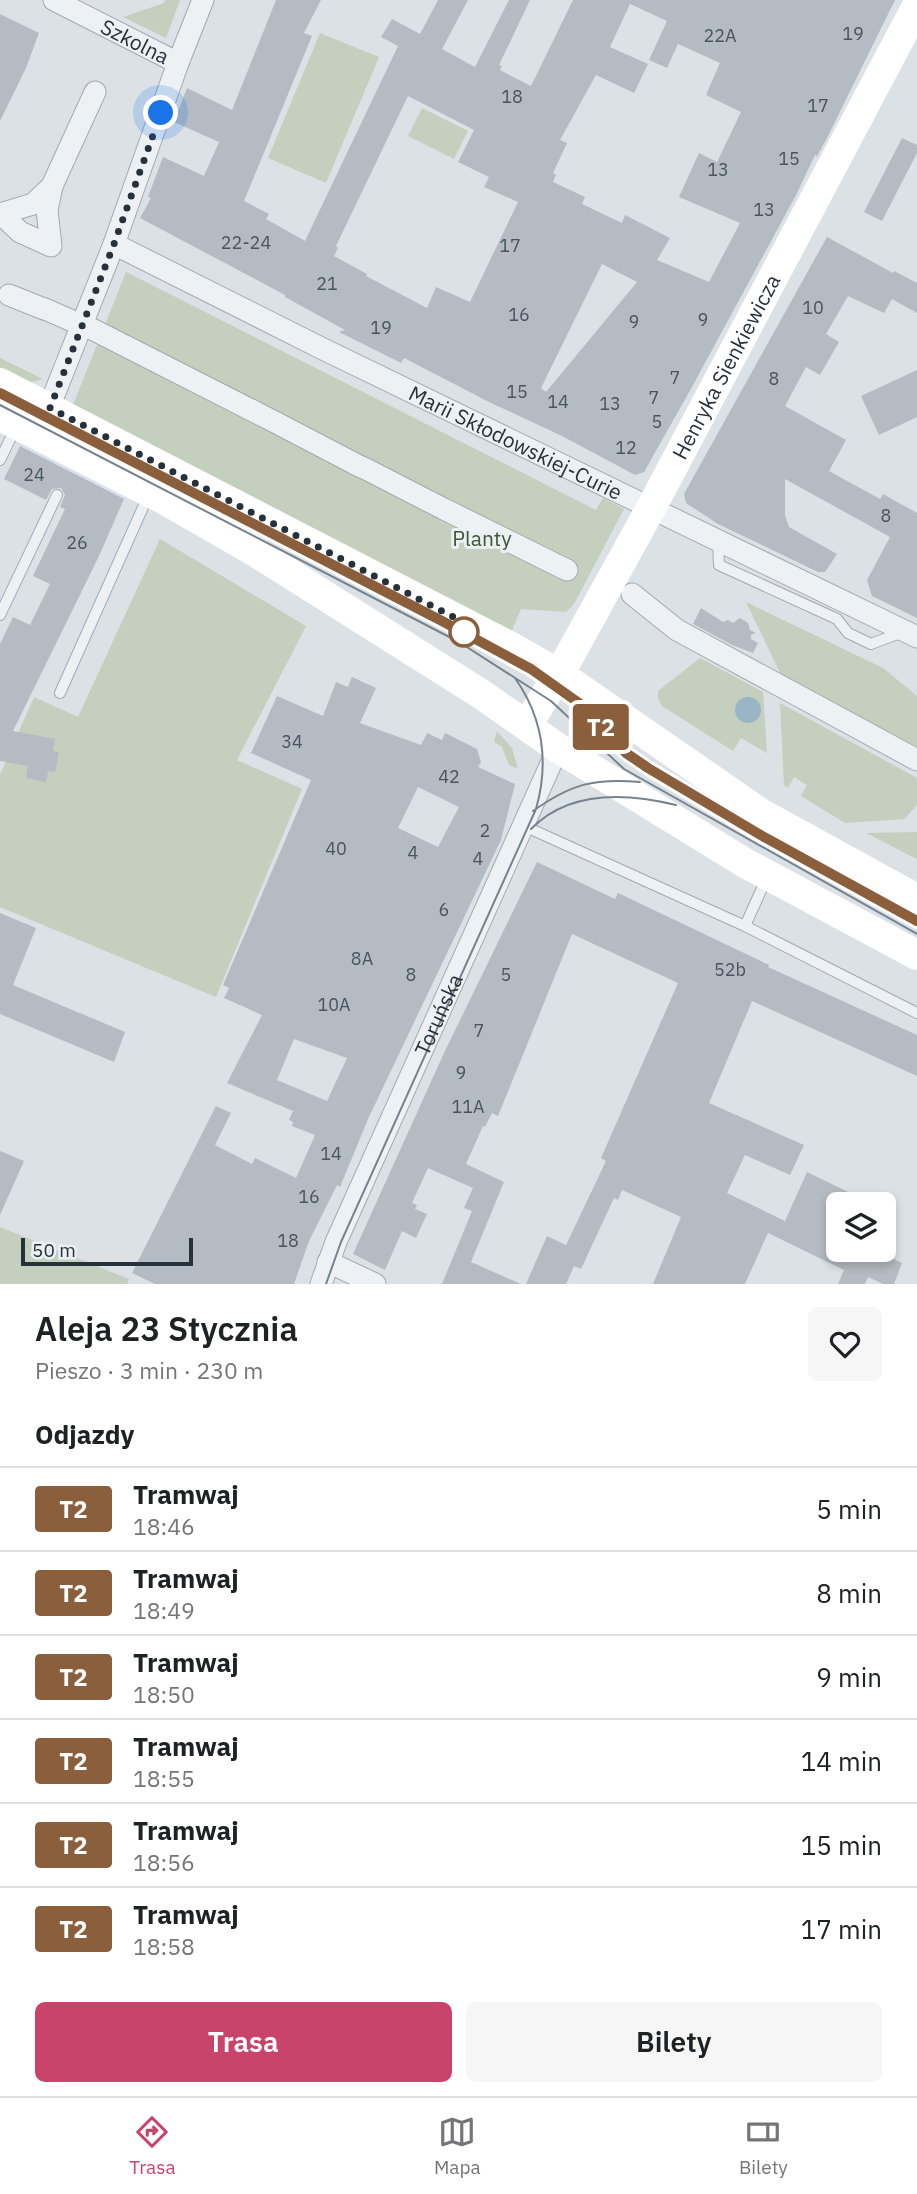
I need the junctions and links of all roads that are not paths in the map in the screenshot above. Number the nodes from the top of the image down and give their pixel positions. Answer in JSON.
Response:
{"nodes":[{"id":1,"x":54,"y":0,"type":"edge"},
{"id":2,"x":203,"y":0,"type":"edge"},
{"id":3,"x":917,"y":6,"type":"edge"},
{"id":4,"x":178,"y":63,"type":"junction"},
{"id":5,"x":95,"y":92,"type":"dead end"},
{"id":6,"x":52,"y":186,"type":"junction"},
{"id":7,"x":0,"y":214,"type":"edge"},
{"id":8,"x":114,"y":244,"type":"junction"},
{"id":9,"x":4,"y":293,"type":"edge"},
{"id":10,"x":0,"y":383,"type":"edge"},
{"id":11,"x":26,"y":421,"type":"edge"},
{"id":12,"x":0,"y":460,"type":"edge"},
{"id":13,"x":57,"y":495,"type":"dead end"},
{"id":14,"x":144,"y":505,"type":"dead end"},
{"id":15,"x":651,"y":508,"type":"junction"},
{"id":16,"x":567,"y":570,"type":"dead end"},
{"id":17,"x":632,"y":594,"type":"dead end"},
{"id":18,"x":0,"y":615,"type":"edge"},
{"id":19,"x":911,"y":634,"type":"edge"},
{"id":20,"x":559,"y":674,"type":"junction"},
{"id":21,"x":60,"y":693,"type":"dead end"},
{"id":22,"x":527,"y":725,"type":"junction"},
{"id":23,"x":558,"y":748,"type":"junction"},
{"id":24,"x":917,"y":760,"type":"edge"},
{"id":25,"x":524,"y":826,"type":"junction"},
{"id":26,"x":769,"y":875,"type":"junction"},
{"id":27,"x":917,"y":899,"type":"edge"},
{"id":28,"x":745,"y":926,"type":"junction"},
{"id":29,"x":917,"y":955,"type":"edge"},
{"id":30,"x":917,"y":1013,"type":"edge"},
{"id":31,"x":328,"y":1262,"type":"junction"},
{"id":32,"x":321,"y":1284,"type":"edge"},
{"id":33,"x":375,"y":1284,"type":"edge"}],
"edges":[{"from":1,"to":4,"type":"street","name":"Szkolna"},
{"from":2,"to":4,"type":"street"},
{"from":3,"to":15,"type":"street","name":"Henryka Sienkiewicza"},
{"from":4,"to":8,"type":"street"},
{"from":5,"to":6,"type":"street"},
{"from":6,"to":7,"type":"street"},
{"from":6,"to":7,"type":"street"},
{"from":8,"to":11,"type":"street"},
{"from":8,"to":15,"type":"street","name":"Marii Skłodowskiej-Curie"},
{"from":9,"to":16,"type":"street"},
{"from":10,"to":11,"type":"street"},
{"from":11,"to":12,"type":"lane"},
{"from":11,"to":20,"type":"street"},
{"from":11,"to":22,"type":"street"},
{"from":13,"to":18,"type":"lane"},
{"from":14,"to":21,"type":"lane"},
{"from":15,"to":19,"type":"street","name":"Marii Skłodowskiej-Curie"},
{"from":15,"to":20,"type":"street","name":"Henryka Sienkiewicza"},
{"from":17,"to":24,"type":"street"},
{"from":20,"to":22,"type":"street","name":"Henryka Sienkiewicza"},
{"from":20,"to":27,"type":"street"},
{"from":22,"to":23,"type":"street"},
{"from":23,"to":25,"type":"street","name":"Toruńska"},
{"from":23,"to":26,"type":"street"},
{"from":25,"to":28,"type":"lane"},
{"from":25,"to":31,"type":"street","name":"Toruńska"},
{"from":26,"to":28,"type":"lane"},
{"from":26,"to":29,"type":"street"},
{"from":28,"to":30,"type":"lane"},
{"from":31,"to":32,"type":"street","name":"Toruńska"},
{"from":31,"to":33,"type":"street"}]}
